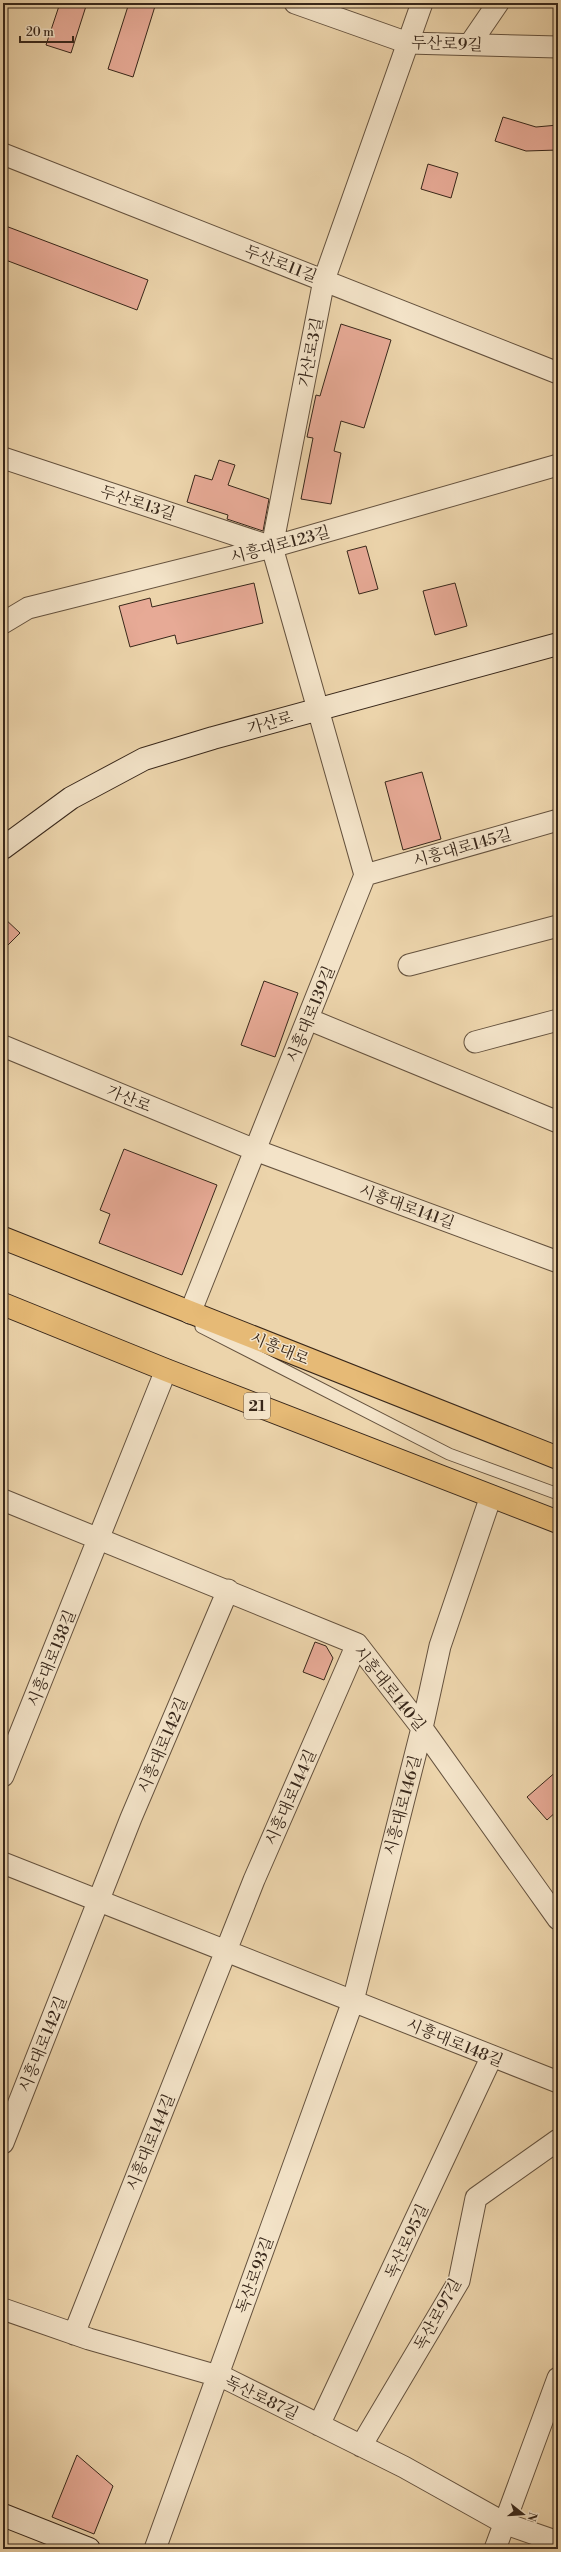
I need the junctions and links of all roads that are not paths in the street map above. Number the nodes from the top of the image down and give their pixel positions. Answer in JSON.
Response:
{"nodes":[{"id":1,"x":295,"y":3,"type":"edge"},
{"id":2,"x":422,"y":3,"type":"edge"},
{"id":3,"x":498,"y":3,"type":"edge"},
{"id":4,"x":408,"y":43,"type":"junction"},
{"id":5,"x":470,"y":44,"type":"junction"},
{"id":6,"x":558,"y":47,"type":"edge"},
{"id":7,"x":3,"y":154,"type":"edge"},
{"id":8,"x":324,"y":280,"type":"junction"},
{"id":9,"x":558,"y":373,"type":"edge"},
{"id":10,"x":3,"y":458,"type":"edge"},
{"id":11,"x":558,"y":465,"type":"edge"},
{"id":12,"x":272,"y":547,"type":"junction"},
{"id":13,"x":3,"y":623,"type":"edge"},
{"id":14,"x":558,"y":644,"type":"edge"},
{"id":15,"x":317,"y":709,"type":"junction"},
{"id":16,"x":558,"y":820,"type":"edge"},
{"id":17,"x":3,"y":848,"type":"edge"},
{"id":18,"x":365,"y":875,"type":"junction"},
{"id":19,"x":558,"y":926,"type":"edge"},
{"id":20,"x":409,"y":965,"type":"dead end"},
{"id":21,"x":308,"y":1019,"type":"junction"},
{"id":22,"x":558,"y":1020,"type":"edge"},
{"id":23,"x":475,"y":1042,"type":"dead end"},
{"id":24,"x":3,"y":1046,"type":"edge"},
{"id":25,"x":558,"y":1122,"type":"edge"},
{"id":26,"x":255,"y":1150,"type":"junction"},
{"id":27,"x":3,"y":1238,"type":"edge"},
{"id":28,"x":558,"y":1262,"type":"edge"},
{"id":29,"x":116,"y":1283,"type":"junction"},
{"id":30,"x":3,"y":1304,"type":"edge"},
{"id":31,"x":190,"y":1313,"type":"junction"},
{"id":32,"x":166,"y":1370,"type":"junction"},
{"id":33,"x":558,"y":1458,"type":"edge"},
{"id":34,"x":558,"y":1494,"type":"edge"},
{"id":35,"x":491,"y":1496,"type":"junction"},
{"id":36,"x":3,"y":1500,"type":"edge"},
{"id":37,"x":512,"y":1504,"type":"junction"},
{"id":38,"x":558,"y":1518,"type":"edge"},
{"id":39,"x":558,"y":1522,"type":"edge"},
{"id":40,"x":98,"y":1539,"type":"junction"},
{"id":41,"x":228,"y":1590,"type":"junction"},
{"id":42,"x":357,"y":1644,"type":"junction"},
{"id":43,"x":422,"y":1728,"type":"junction"},
{"id":44,"x":3,"y":1776,"type":"edge"},
{"id":45,"x":3,"y":1863,"type":"edge"},
{"id":46,"x":99,"y":1901,"type":"junction"},
{"id":47,"x":558,"y":1920,"type":"edge"},
{"id":48,"x":226,"y":1951,"type":"junction"},
{"id":49,"x":353,"y":2001,"type":"junction"},
{"id":50,"x":492,"y":2056,"type":"junction"},
{"id":51,"x":558,"y":2082,"type":"edge"},
{"id":52,"x":558,"y":2140,"type":"edge"},
{"id":53,"x":3,"y":2143,"type":"edge"},
{"id":54,"x":3,"y":2309,"type":"edge"},
{"id":55,"x":74,"y":2334,"type":"junction"},
{"id":56,"x":218,"y":2376,"type":"junction"},
{"id":57,"x":558,"y":2378,"type":"edge"},
{"id":58,"x":319,"y":2425,"type":"junction"},
{"id":59,"x":361,"y":2446,"type":"junction"},
{"id":60,"x":3,"y":2515,"type":"edge"},
{"id":61,"x":506,"y":2524,"type":"junction"},
{"id":62,"x":558,"y":2542,"type":"edge"},
{"id":63,"x":89,"y":2549,"type":"edge"},
{"id":64,"x":155,"y":2549,"type":"edge"},
{"id":65,"x":495,"y":2549,"type":"edge"}],
"edges":[{"from":1,"to":4,"type":"street","name":"두산로9길"},
{"from":2,"to":4,"type":"street","name":"가산로3길"},
{"from":3,"to":5,"type":"street"},
{"from":4,"to":5,"type":"street","name":"두산로9길"},
{"from":4,"to":8,"type":"street","name":"가산로3길"},
{"from":5,"to":6,"type":"street","name":"두산로9길"},
{"from":7,"to":8,"type":"street","name":"두산로11길"},
{"from":8,"to":9,"type":"street","name":"두산로11길"},
{"from":8,"to":12,"type":"street","name":"가산로3길"},
{"from":10,"to":12,"type":"street","name":"두산로13길"},
{"from":11,"to":12,"type":"street","name":"시흥대로123길"},
{"from":12,"to":13,"type":"street","name":"시흥대로123길"},
{"from":12,"to":15,"type":"street","name":"가산로3길"},
{"from":14,"to":15,"type":"main road","name":"가산로"},
{"from":15,"to":17,"type":"main road","name":"가산로"},
{"from":15,"to":18,"type":"street"},
{"from":16,"to":18,"type":"street","name":"시흥대로145길"},
{"from":18,"to":21,"type":"street","name":"시흥대로139길"},
{"from":19,"to":20,"type":"street"},
{"from":21,"to":25,"type":"street"},
{"from":21,"to":26,"type":"street","name":"시흥대로139길"},
{"from":22,"to":23,"type":"street"},
{"from":24,"to":26,"type":"street","name":"가산로"},
{"from":26,"to":28,"type":"street","name":"시흥대로141길"},
{"from":26,"to":31,"type":"street","name":"시흥대로139길"},
{"from":27,"to":29,"type":"main road","name":"시흥대로"},
{"from":29,"to":31,"type":"main road","name":"시흥대로"},
{"from":29,"to":34,"type":"lane"},
{"from":30,"to":32,"type":"main road","number":"21"},
{"from":31,"to":33,"type":"main road","name":"시흥대로"},
{"from":32,"to":35,"type":"main road","number":"21"},
{"from":32,"to":40,"type":"street","name":"시흥대로138길"},
{"from":35,"to":37,"type":"main road","number":"21"},
{"from":35,"to":43,"type":"street","name":"시흥대로146길"},
{"from":36,"to":40,"type":"street"},
{"from":37,"to":38,"type":"lane"},
{"from":37,"to":39,"type":"main road","number":"21"},
{"from":40,"to":41,"type":"street","name":"시흥대로140길"},
{"from":40,"to":44,"type":"street","name":"시흥대로138길"},
{"from":41,"to":42,"type":"street","name":"시흥대로140길"},
{"from":41,"to":46,"type":"street","name":"시흥대로142길"},
{"from":42,"to":43,"type":"street","name":"시흥대로140길"},
{"from":42,"to":48,"type":"street","name":"시흥대로144길"},
{"from":43,"to":47,"type":"street","name":"시흥대로140길"},
{"from":43,"to":49,"type":"street","name":"시흥대로146길"},
{"from":45,"to":46,"type":"street"},
{"from":46,"to":48,"type":"street"},
{"from":46,"to":53,"type":"street","name":"시흥대로142길"},
{"from":48,"to":49,"type":"street"},
{"from":48,"to":55,"type":"street","name":"시흥대로144길"},
{"from":49,"to":50,"type":"street","name":"시흥대로148길"},
{"from":49,"to":56,"type":"street","name":"독산로93길"},
{"from":50,"to":51,"type":"street","name":"시흥대로148길"},
{"from":50,"to":58,"type":"street","name":"독산로95길"},
{"from":52,"to":59,"type":"street","name":"독산로97길"},
{"from":54,"to":55,"type":"street","name":"독산로87길"},
{"from":55,"to":56,"type":"street","name":"독산로87길"},
{"from":56,"to":58,"type":"street","name":"독산로87길"},
{"from":56,"to":64,"type":"street","name":"독산로93길"},
{"from":57,"to":61,"type":"street"},
{"from":58,"to":59,"type":"street","name":"독산로87길"},
{"from":59,"to":61,"type":"street","name":"독산로87길"},
{"from":60,"to":63,"type":"main road"},
{"from":61,"to":62,"type":"street","name":"독산로87길"},
{"from":61,"to":65,"type":"street"}]}
